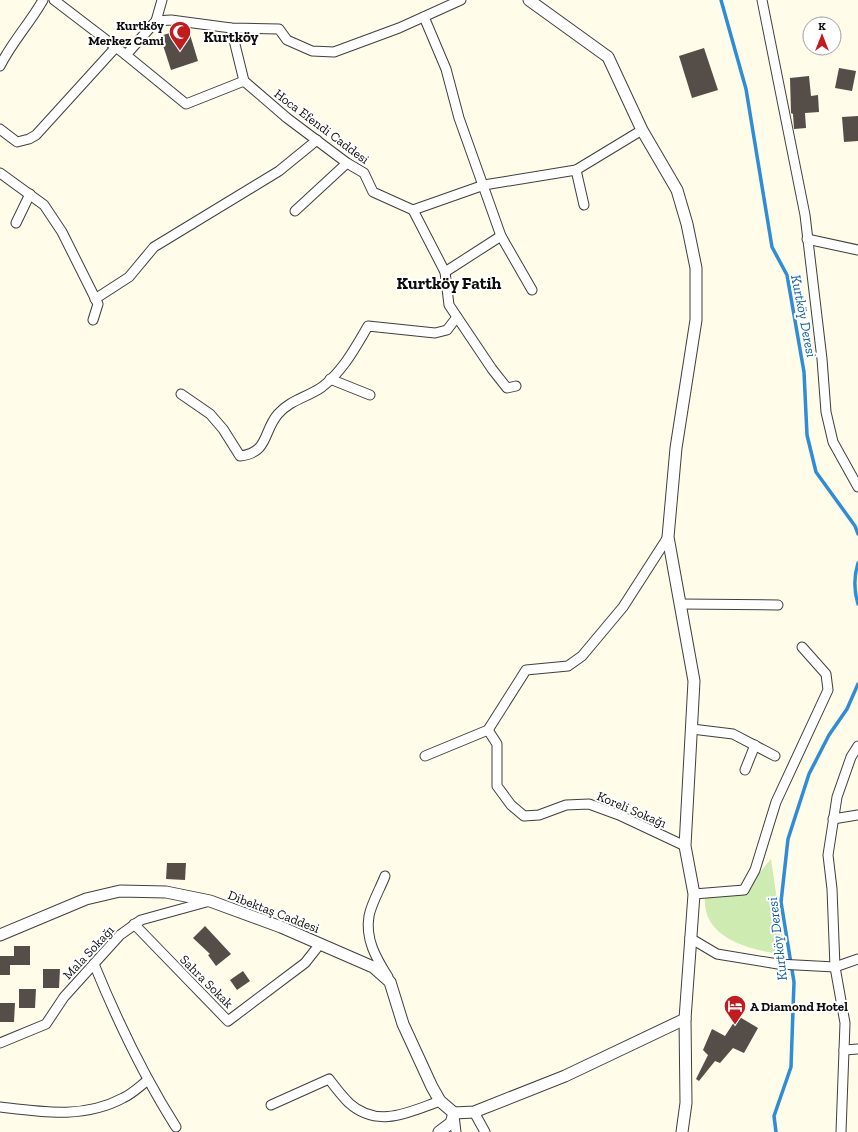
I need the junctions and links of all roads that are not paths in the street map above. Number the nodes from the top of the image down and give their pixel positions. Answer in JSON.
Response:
{"nodes":[{"id":1,"x":43,"y":0,"type":"edge"},
{"id":2,"x":54,"y":0,"type":"edge"},
{"id":3,"x":162,"y":0,"type":"edge"},
{"id":4,"x":461,"y":0,"type":"edge"},
{"id":5,"x":528,"y":0,"type":"edge"},
{"id":6,"x":762,"y":0,"type":"edge"},
{"id":7,"x":424,"y":17,"type":"junction"},
{"id":8,"x":156,"y":21,"type":"junction"},
{"id":9,"x":231,"y":28,"type":"junction"},
{"id":10,"x":116,"y":47,"type":"junction"},
{"id":11,"x":126,"y":55,"type":"junction"},
{"id":12,"x":0,"y":66,"type":"edge"},
{"id":13,"x":244,"y":81,"type":"junction"},
{"id":14,"x":0,"y":129,"type":"edge"},
{"id":15,"x":642,"y":130,"type":"junction"},
{"id":16,"x":317,"y":140,"type":"junction"},
{"id":17,"x":347,"y":163,"type":"junction"},
{"id":18,"x":576,"y":170,"type":"junction"},
{"id":19,"x":0,"y":173,"type":"edge"},
{"id":20,"x":484,"y":185,"type":"junction"},
{"id":21,"x":30,"y":194,"type":"junction"},
{"id":22,"x":584,"y":205,"type":"dead end"},
{"id":23,"x":413,"y":210,"type":"junction"},
{"id":24,"x":295,"y":211,"type":"dead end"},
{"id":25,"x":16,"y":223,"type":"dead end"},
{"id":26,"x":501,"y":236,"type":"junction"},
{"id":27,"x":807,"y":239,"type":"junction"},
{"id":28,"x":858,"y":250,"type":"edge"},
{"id":29,"x":445,"y":272,"type":"junction"},
{"id":30,"x":532,"y":290,"type":"dead end"},
{"id":31,"x":95,"y":299,"type":"junction"},
{"id":32,"x":457,"y":317,"type":"junction"},
{"id":33,"x":92,"y":320,"type":"dead end"},
{"id":34,"x":330,"y":380,"type":"junction"},
{"id":35,"x":516,"y":386,"type":"dead end"},
{"id":36,"x":181,"y":394,"type":"dead end"},
{"id":37,"x":370,"y":395,"type":"dead end"},
{"id":38,"x":858,"y":487,"type":"edge"},
{"id":39,"x":668,"y":537,"type":"junction"},
{"id":40,"x":680,"y":604,"type":"junction"},
{"id":41,"x":778,"y":606,"type":"dead end"},
{"id":42,"x":802,"y":647,"type":"dead end"},
{"id":43,"x":692,"y":729,"type":"junction"},
{"id":44,"x":488,"y":730,"type":"junction"},
{"id":45,"x":755,"y":745,"type":"junction"},
{"id":46,"x":858,"y":746,"type":"edge"},
{"id":47,"x":425,"y":756,"type":"dead end"},
{"id":48,"x":775,"y":756,"type":"dead end"},
{"id":49,"x":745,"y":770,"type":"dead end"},
{"id":50,"x":858,"y":816,"type":"edge"},
{"id":51,"x":833,"y":819,"type":"junction"},
{"id":52,"x":685,"y":846,"type":"junction"},
{"id":53,"x":385,"y":876,"type":"dead end"},
{"id":54,"x":694,"y":894,"type":"junction"},
{"id":55,"x":210,"y":901,"type":"junction"},
{"id":56,"x":134,"y":924,"type":"junction"},
{"id":57,"x":0,"y":935,"type":"edge"},
{"id":58,"x":690,"y":938,"type":"junction"},
{"id":59,"x":320,"y":944,"type":"junction"},
{"id":60,"x":858,"y":959,"type":"edge"},
{"id":61,"x":94,"y":964,"type":"junction"},
{"id":62,"x":835,"y":967,"type":"junction"},
{"id":63,"x":390,"y":982,"type":"junction"},
{"id":64,"x":685,"y":1019,"type":"junction"},
{"id":65,"x":0,"y":1043,"type":"edge"},
{"id":66,"x":858,"y":1049,"type":"edge"},
{"id":67,"x":844,"y":1050,"type":"junction"},
{"id":68,"x":148,"y":1080,"type":"junction"},
{"id":69,"x":440,"y":1101,"type":"junction"},
{"id":70,"x":271,"y":1105,"type":"dead end"},
{"id":71,"x":0,"y":1107,"type":"edge"},
{"id":72,"x":474,"y":1112,"type":"junction"},
{"id":73,"x":454,"y":1113,"type":"junction"},
{"id":74,"x":176,"y":1127,"type":"dead end"},
{"id":75,"x":439,"y":1132,"type":"edge"},
{"id":76,"x":456,"y":1132,"type":"edge"},
{"id":77,"x":485,"y":1132,"type":"edge"},
{"id":78,"x":682,"y":1132,"type":"edge"},
{"id":79,"x":841,"y":1132,"type":"edge"}],
"edges":[{"from":1,"to":12,"type":"street"},
{"from":2,"to":10,"type":"street"},
{"from":3,"to":8,"type":"street"},
{"from":4,"to":7,"type":"street"},
{"from":5,"to":15,"type":"street"},
{"from":6,"to":27,"type":"street"},
{"from":7,"to":9,"type":"street"},
{"from":7,"to":20,"type":"street"},
{"from":8,"to":9,"type":"street"},
{"from":8,"to":11,"type":"street"},
{"from":9,"to":13,"type":"street"},
{"from":10,"to":11,"type":"street"},
{"from":10,"to":14,"type":"street"},
{"from":11,"to":13,"type":"street"},
{"from":13,"to":16,"type":"street","name":"Hoca Efendi Caddesi"},
{"from":15,"to":18,"type":"street"},
{"from":15,"to":39,"type":"street"},
{"from":16,"to":17,"type":"street","name":"Hoca Efendi Caddesi"},
{"from":16,"to":31,"type":"street"},
{"from":17,"to":23,"type":"street","name":"Hoca Efendi Caddesi"},
{"from":17,"to":24,"type":"street"},
{"from":18,"to":20,"type":"street"},
{"from":18,"to":22,"type":"street"},
{"from":19,"to":21,"type":"street"},
{"from":20,"to":23,"type":"street"},
{"from":20,"to":26,"type":"street"},
{"from":21,"to":25,"type":"street"},
{"from":21,"to":31,"type":"street"},
{"from":23,"to":29,"type":"street"},
{"from":26,"to":29,"type":"street"},
{"from":26,"to":30,"type":"street"},
{"from":27,"to":28,"type":"street"},
{"from":27,"to":38,"type":"street"},
{"from":29,"to":32,"type":"street"},
{"from":31,"to":33,"type":"street"},
{"from":32,"to":34,"type":"street"},
{"from":32,"to":35,"type":"street"},
{"from":34,"to":36,"type":"street"},
{"from":34,"to":37,"type":"street"},
{"from":39,"to":40,"type":"street"},
{"from":39,"to":44,"type":"street"},
{"from":40,"to":41,"type":"street"},
{"from":40,"to":43,"type":"street"},
{"from":42,"to":54,"type":"street"},
{"from":43,"to":45,"type":"street"},
{"from":43,"to":52,"type":"street"},
{"from":44,"to":47,"type":"street"},
{"from":44,"to":52,"type":"street","name":"Koreli Sokağı"},
{"from":45,"to":48,"type":"street"},
{"from":45,"to":49,"type":"street"},
{"from":46,"to":51,"type":"street"},
{"from":50,"to":51,"type":"street"},
{"from":51,"to":62,"type":"street"},
{"from":52,"to":54,"type":"street"},
{"from":53,"to":63,"type":"street"},
{"from":54,"to":58,"type":"street"},
{"from":55,"to":56,"type":"street","name":"Mala Sokağı"},
{"from":55,"to":57,"type":"street","name":"Dibektaş Caddesi"},
{"from":55,"to":59,"type":"street","name":"Dibektaş Caddesi"},
{"from":56,"to":59,"type":"street","name":"Sahra Sokak"},
{"from":56,"to":61,"type":"street","name":"Mala Sokağı"},
{"from":58,"to":62,"type":"street"},
{"from":58,"to":64,"type":"street"},
{"from":59,"to":63,"type":"street","name":"Dibektaş Caddesi"},
{"from":60,"to":62,"type":"street"},
{"from":61,"to":65,"type":"street","name":"Mala Sokağı"},
{"from":61,"to":68,"type":"street"},
{"from":62,"to":67,"type":"street"},
{"from":63,"to":69,"type":"street"},
{"from":64,"to":72,"type":"street"},
{"from":64,"to":78,"type":"street"},
{"from":66,"to":67,"type":"street"},
{"from":67,"to":79,"type":"street"},
{"from":68,"to":71,"type":"street"},
{"from":68,"to":74,"type":"street"},
{"from":69,"to":70,"type":"street"},
{"from":69,"to":73,"type":"street"},
{"from":72,"to":73,"type":"street"},
{"from":72,"to":77,"type":"street"},
{"from":73,"to":75,"type":"street"},
{"from":73,"to":76,"type":"street"}]}
